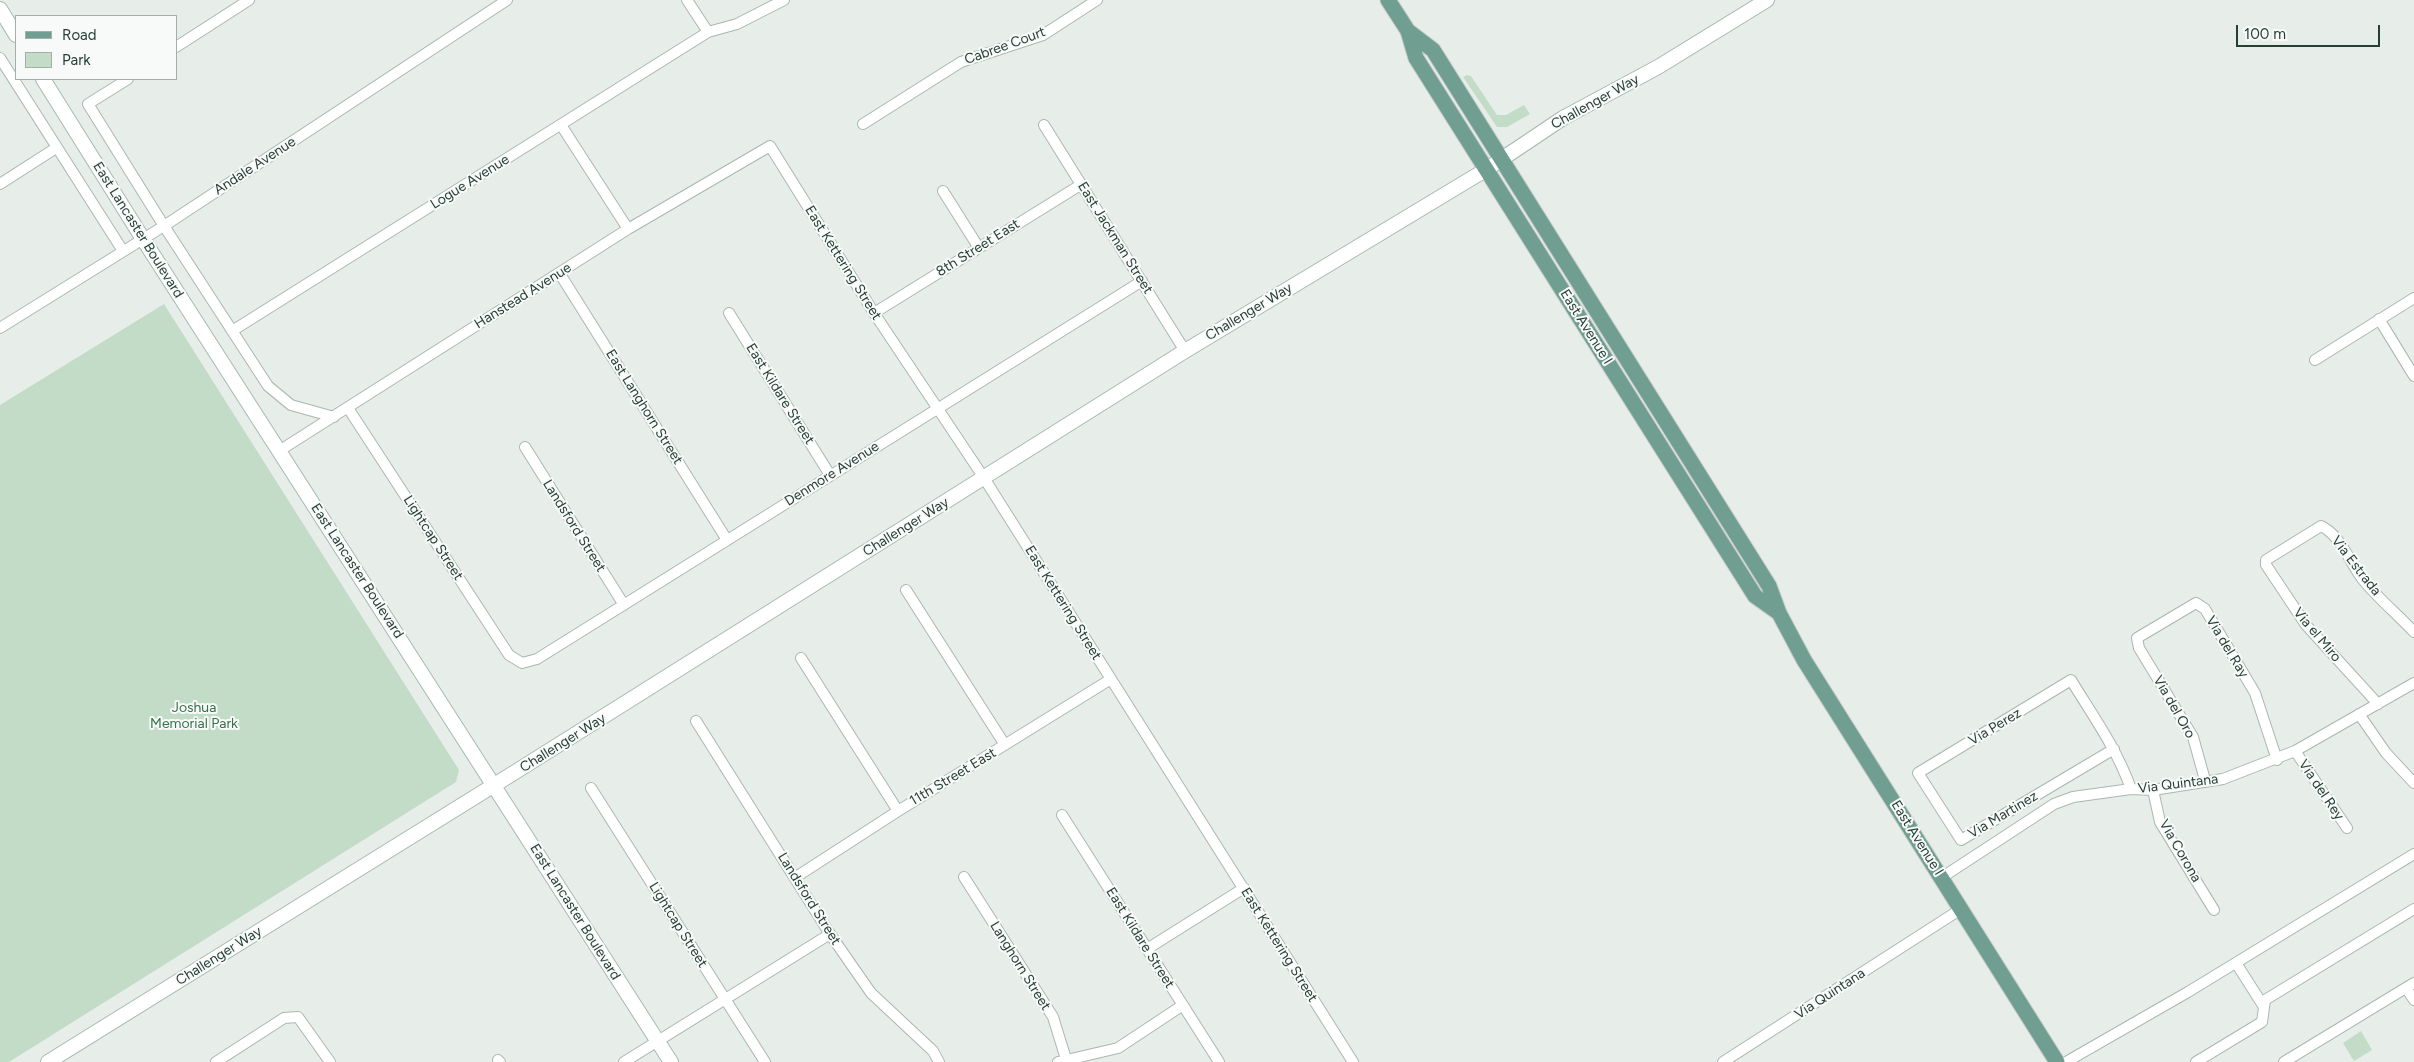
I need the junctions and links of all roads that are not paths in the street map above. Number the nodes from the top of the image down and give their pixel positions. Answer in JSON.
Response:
{"nodes":[{"id":1,"x":249,"y":0,"type":"edge"},
{"id":2,"x":507,"y":0,"type":"edge"},
{"id":3,"x":687,"y":0,"type":"edge"},
{"id":4,"x":784,"y":0,"type":"edge"},
{"id":5,"x":1097,"y":0,"type":"edge"},
{"id":6,"x":1388,"y":0,"type":"edge"},
{"id":7,"x":1768,"y":0,"type":"edge"},
{"id":8,"x":0,"y":9,"type":"edge"},
{"id":9,"x":1408,"y":30,"type":"junction"},
{"id":10,"x":708,"y":32,"type":"junction"},
{"id":11,"x":15,"y":33,"type":"edge"},
{"id":12,"x":178,"y":46,"type":"edge"},
{"id":13,"x":0,"y":58,"type":"edge"},
{"id":14,"x":44,"y":80,"type":"edge"},
{"id":15,"x":126,"y":80,"type":"edge"},
{"id":16,"x":863,"y":124,"type":"dead end"},
{"id":17,"x":561,"y":125,"type":"junction"},
{"id":18,"x":1044,"y":125,"type":"dead end"},
{"id":19,"x":770,"y":146,"type":"joint"},
{"id":20,"x":56,"y":148,"type":"junction"},
{"id":21,"x":1500,"y":159,"type":"junction"},
{"id":22,"x":1487,"y":168,"type":"junction"},
{"id":23,"x":0,"y":184,"type":"edge"},
{"id":24,"x":1082,"y":184,"type":"junction"},
{"id":25,"x":942,"y":191,"type":"dead end"},
{"id":26,"x":164,"y":226,"type":"junction"},
{"id":27,"x":628,"y":229,"type":"junction"},
{"id":28,"x":143,"y":239,"type":"junction"},
{"id":29,"x":979,"y":248,"type":"junction"},
{"id":30,"x":123,"y":252,"type":"junction"},
{"id":31,"x":560,"y":274,"type":"junction"},
{"id":32,"x":1142,"y":281,"type":"junction"},
{"id":33,"x":2414,"y":298,"type":"edge"},
{"id":34,"x":729,"y":313,"type":"dead end"},
{"id":35,"x":874,"y":313,"type":"junction"},
{"id":36,"x":2378,"y":319,"type":"junction"},
{"id":37,"x":0,"y":328,"type":"edge"},
{"id":38,"x":232,"y":331,"type":"junction"},
{"id":39,"x":1185,"y":352,"type":"junction"},
{"id":40,"x":2315,"y":360,"type":"dead end"},
{"id":41,"x":2414,"y":376,"type":"edge"},
{"id":42,"x":937,"y":407,"type":"junction"},
{"id":43,"x":348,"y":408,"type":"junction"},
{"id":44,"x":334,"y":417,"type":"junction"},
{"id":45,"x":1673,"y":433,"type":"junction"},
{"id":46,"x":1659,"y":442,"type":"junction"},
{"id":47,"x":525,"y":447,"type":"dead end"},
{"id":48,"x":280,"y":450,"type":"junction"},
{"id":49,"x":830,"y":475,"type":"junction"},
{"id":50,"x":984,"y":478,"type":"junction"},
{"id":51,"x":727,"y":540,"type":"junction"},
{"id":52,"x":2266,"y":560,"type":"joint"},
{"id":53,"x":906,"y":590,"type":"dead end"},
{"id":54,"x":624,"y":605,"type":"junction"},
{"id":55,"x":1779,"y":613,"type":"junction"},
{"id":56,"x":2414,"y":632,"type":"edge"},
{"id":57,"x":2137,"y":638,"type":"joint"},
{"id":58,"x":801,"y":658,"type":"dead end"},
{"id":59,"x":522,"y":663,"type":"joint"},
{"id":60,"x":1111,"y":679,"type":"junction"},
{"id":61,"x":2414,"y":683,"type":"edge"},
{"id":62,"x":2378,"y":704,"type":"junction"},
{"id":63,"x":2359,"y":714,"type":"junction"},
{"id":64,"x":696,"y":721,"type":"dead end"},
{"id":65,"x":1005,"y":745,"type":"junction"},
{"id":66,"x":2114,"y":749,"type":"junction"},
{"id":67,"x":2295,"y":751,"type":"junction"},
{"id":68,"x":2277,"y":760,"type":"junction"},
{"id":69,"x":1918,"y":773,"type":"joint"},
{"id":70,"x":2205,"y":780,"type":"junction"},
{"id":71,"x":2414,"y":783,"type":"edge"},
{"id":72,"x":495,"y":785,"type":"junction"},
{"id":73,"x":591,"y":788,"type":"dead end"},
{"id":74,"x":2131,"y":789,"type":"junction"},
{"id":75,"x":2153,"y":790,"type":"junction"},
{"id":76,"x":898,"y":811,"type":"junction"},
{"id":77,"x":1062,"y":815,"type":"dead end"},
{"id":78,"x":2347,"y":828,"type":"dead end"},
{"id":79,"x":2414,"y":854,"type":"edge"},
{"id":80,"x":796,"y":877,"type":"junction"},
{"id":81,"x":964,"y":877,"type":"dead end"},
{"id":82,"x":1941,"y":878,"type":"junction"},
{"id":83,"x":1244,"y":888,"type":"junction"},
{"id":84,"x":2414,"y":909,"type":"edge"},
{"id":85,"x":1961,"y":910,"type":"junction"},
{"id":86,"x":2214,"y":910,"type":"dead end"},
{"id":87,"x":830,"y":934,"type":"junction"},
{"id":88,"x":1147,"y":949,"type":"junction"},
{"id":89,"x":2236,"y":963,"type":"junction"},
{"id":90,"x":2410,"y":985,"type":"edge"},
{"id":91,"x":724,"y":999,"type":"junction"},
{"id":92,"x":2414,"y":1000,"type":"edge"},
{"id":93,"x":1183,"y":1006,"type":"junction"},
{"id":94,"x":2264,"y":1008,"type":"junction"},
{"id":95,"x":658,"y":1041,"type":"junction"},
{"id":96,"x":1062,"y":1061,"type":"edge"},
{"id":97,"x":48,"y":1062,"type":"edge"},
{"id":98,"x":216,"y":1062,"type":"edge"},
{"id":99,"x":330,"y":1062,"type":"edge"},
{"id":100,"x":624,"y":1062,"type":"edge"},
{"id":101,"x":671,"y":1062,"type":"edge"},
{"id":102,"x":765,"y":1062,"type":"edge"},
{"id":103,"x":940,"y":1062,"type":"edge"},
{"id":104,"x":1219,"y":1062,"type":"edge"},
{"id":105,"x":1353,"y":1062,"type":"edge"},
{"id":106,"x":1723,"y":1062,"type":"edge"},
{"id":107,"x":2057,"y":1062,"type":"edge"},
{"id":108,"x":2066,"y":1062,"type":"edge"},
{"id":109,"x":2196,"y":1062,"type":"edge"},
{"id":110,"x":2284,"y":1062,"type":"edge"}],
"edges":[{"from":1,"to":12,"type":"street"},
{"from":2,"to":26,"type":"street","name":"Andale Avenue"},
{"from":3,"to":10,"type":"street"},
{"from":4,"to":10,"type":"street","name":"Logue Avenue"},
{"from":5,"to":16,"type":"street","name":"Cabree Court"},
{"from":6,"to":9,"type":"main road","name":"East Avenue I"},
{"from":7,"to":21,"type":"main road","name":"Challenger Way"},
{"from":8,"to":11,"type":"main road"},
{"from":9,"to":21,"type":"main road","name":"East Avenue I"},
{"from":9,"to":22,"type":"main road","name":"East Avenue I"},
{"from":10,"to":17,"type":"street","name":"Logue Avenue"},
{"from":13,"to":20,"type":"street","name":"East Lancaster Boulevard"},
{"from":14,"to":28,"type":"main road","name":"East Lancaster Boulevard"},
{"from":15,"to":26,"type":"street","name":"East Lancaster Boulevard"},
{"from":17,"to":27,"type":"street"},
{"from":17,"to":38,"type":"street","name":"Logue Avenue"},
{"from":18,"to":24,"type":"street","name":"East Jackman Street"},
{"from":19,"to":27,"type":"street","name":"Hanstead Avenue"},
{"from":19,"to":35,"type":"street","name":"East Kettering Street"},
{"from":20,"to":23,"type":"street"},
{"from":20,"to":30,"type":"street","name":"East Lancaster Boulevard"},
{"from":21,"to":22,"type":"main road","name":"Challenger Way"},
{"from":21,"to":45,"type":"main road","name":"East Avenue I"},
{"from":22,"to":39,"type":"main road","name":"Challenger Way"},
{"from":22,"to":46,"type":"main road","name":"East Avenue I"},
{"from":24,"to":29,"type":"street","name":"8th Street East"},
{"from":24,"to":32,"type":"street","name":"East Jackman Street"},
{"from":25,"to":29,"type":"street"},
{"from":26,"to":28,"type":"street","name":"Andale Avenue"},
{"from":26,"to":38,"type":"street","name":"East Lancaster Boulevard"},
{"from":27,"to":31,"type":"street","name":"Hanstead Avenue"},
{"from":28,"to":30,"type":"street","name":"Andale Avenue"},
{"from":28,"to":48,"type":"main road","name":"East Lancaster Boulevard"},
{"from":29,"to":35,"type":"street","name":"8th Street East"},
{"from":30,"to":37,"type":"street","name":"Andale Avenue"},
{"from":31,"to":43,"type":"street","name":"Hanstead Avenue"},
{"from":31,"to":51,"type":"street","name":"East Langhorn Street"},
{"from":32,"to":39,"type":"street","name":"East Jackman Street"},
{"from":32,"to":42,"type":"street","name":"Denmore Avenue"},
{"from":33,"to":36,"type":"street"},
{"from":34,"to":49,"type":"street","name":"East Kildare Street"},
{"from":35,"to":42,"type":"street","name":"East Kettering Street"},
{"from":36,"to":40,"type":"street"},
{"from":36,"to":41,"type":"street"},
{"from":38,"to":44,"type":"street","name":"East Lancaster Boulevard"},
{"from":39,"to":50,"type":"main road","name":"Challenger Way"},
{"from":42,"to":49,"type":"street","name":"Denmore Avenue"},
{"from":42,"to":50,"type":"street","name":"East Kettering Street"},
{"from":43,"to":44,"type":"street","name":"Hanstead Avenue"},
{"from":43,"to":59,"type":"street","name":"Lightcap Street"},
{"from":44,"to":48,"type":"street","name":"Hanstead Avenue"},
{"from":45,"to":46,"type":"main road"},
{"from":45,"to":55,"type":"main road","name":"East Avenue I"},
{"from":46,"to":55,"type":"main road","name":"East Avenue I"},
{"from":47,"to":54,"type":"street","name":"Landsford Street"},
{"from":48,"to":72,"type":"main road","name":"East Lancaster Boulevard"},
{"from":49,"to":51,"type":"street","name":"Denmore Avenue"},
{"from":50,"to":60,"type":"street","name":"East Kettering Street"},
{"from":50,"to":72,"type":"main road","name":"Challenger Way"},
{"from":51,"to":54,"type":"street","name":"Denmore Avenue"},
{"from":52,"to":56,"type":"street","name":"Via Estrada"},
{"from":52,"to":62,"type":"street","name":"Via el Miro"},
{"from":53,"to":65,"type":"street"},
{"from":54,"to":59,"type":"street","name":"Denmore Avenue"},
{"from":55,"to":82,"type":"main road","name":"East Avenue I"},
{"from":57,"to":68,"type":"street","name":"Via del Ray"},
{"from":57,"to":70,"type":"street","name":"Via del Oro"},
{"from":58,"to":76,"type":"street"},
{"from":60,"to":65,"type":"street","name":"11th Street East"},
{"from":60,"to":83,"type":"street","name":"East Kettering Street"},
{"from":61,"to":62,"type":"street","name":"Via Quintana"},
{"from":62,"to":63,"type":"street","name":"Via Quintana"},
{"from":63,"to":67,"type":"street","name":"Via Quintana"},
{"from":63,"to":71,"type":"street"},
{"from":64,"to":80,"type":"street","name":"Landsford Street"},
{"from":65,"to":76,"type":"street","name":"11th Street East"},
{"from":66,"to":69,"type":"street","name":"Via Martinez"},
{"from":66,"to":69,"type":"street","name":"Via Perez"},
{"from":66,"to":74,"type":"street"},
{"from":67,"to":68,"type":"street","name":"Via Quintana"},
{"from":67,"to":78,"type":"street","name":"Via del Rey"},
{"from":68,"to":70,"type":"street","name":"Via Quintana"},
{"from":70,"to":75,"type":"street","name":"Via Quintana"},
{"from":72,"to":95,"type":"main road","name":"East Lancaster Boulevard"},
{"from":72,"to":97,"type":"main road","name":"Challenger Way"},
{"from":73,"to":91,"type":"street","name":"Lightcap Street"},
{"from":74,"to":75,"type":"street","name":"Via Quintana"},
{"from":74,"to":82,"type":"street","name":"Via Quintana"},
{"from":75,"to":86,"type":"street","name":"Via Corona"},
{"from":76,"to":80,"type":"street","name":"11th Street East"},
{"from":77,"to":88,"type":"street","name":"East Kildare Street"},
{"from":79,"to":89,"type":"street"},
{"from":80,"to":87,"type":"street","name":"Landsford Street"},
{"from":81,"to":96,"type":"street","name":"Langhorn Street"},
{"from":82,"to":85,"type":"main road","name":"East Avenue I"},
{"from":83,"to":88,"type":"street"},
{"from":83,"to":105,"type":"street","name":"East Kettering Street"},
{"from":84,"to":94,"type":"street"},
{"from":85,"to":106,"type":"street","name":"Via Quintana"},
{"from":85,"to":107,"type":"main road","name":"East Avenue I"},
{"from":87,"to":91,"type":"street"},
{"from":87,"to":103,"type":"street","name":"Landsford Street"},
{"from":88,"to":93,"type":"street","name":"East Kildare Street"},
{"from":89,"to":94,"type":"street"},
{"from":89,"to":108,"type":"street"},
{"from":90,"to":92,"type":"street"},
{"from":90,"to":110,"type":"street"},
{"from":91,"to":95,"type":"street"},
{"from":91,"to":102,"type":"street","name":"Lightcap Street"},
{"from":93,"to":96,"type":"street"},
{"from":93,"to":104,"type":"street","name":"East Kildare Street"},
{"from":94,"to":109,"type":"street"},
{"from":95,"to":100,"type":"street"},
{"from":95,"to":101,"type":"main road","name":"East Lancaster Boulevard"},
{"from":98,"to":99,"type":"street"}]}
